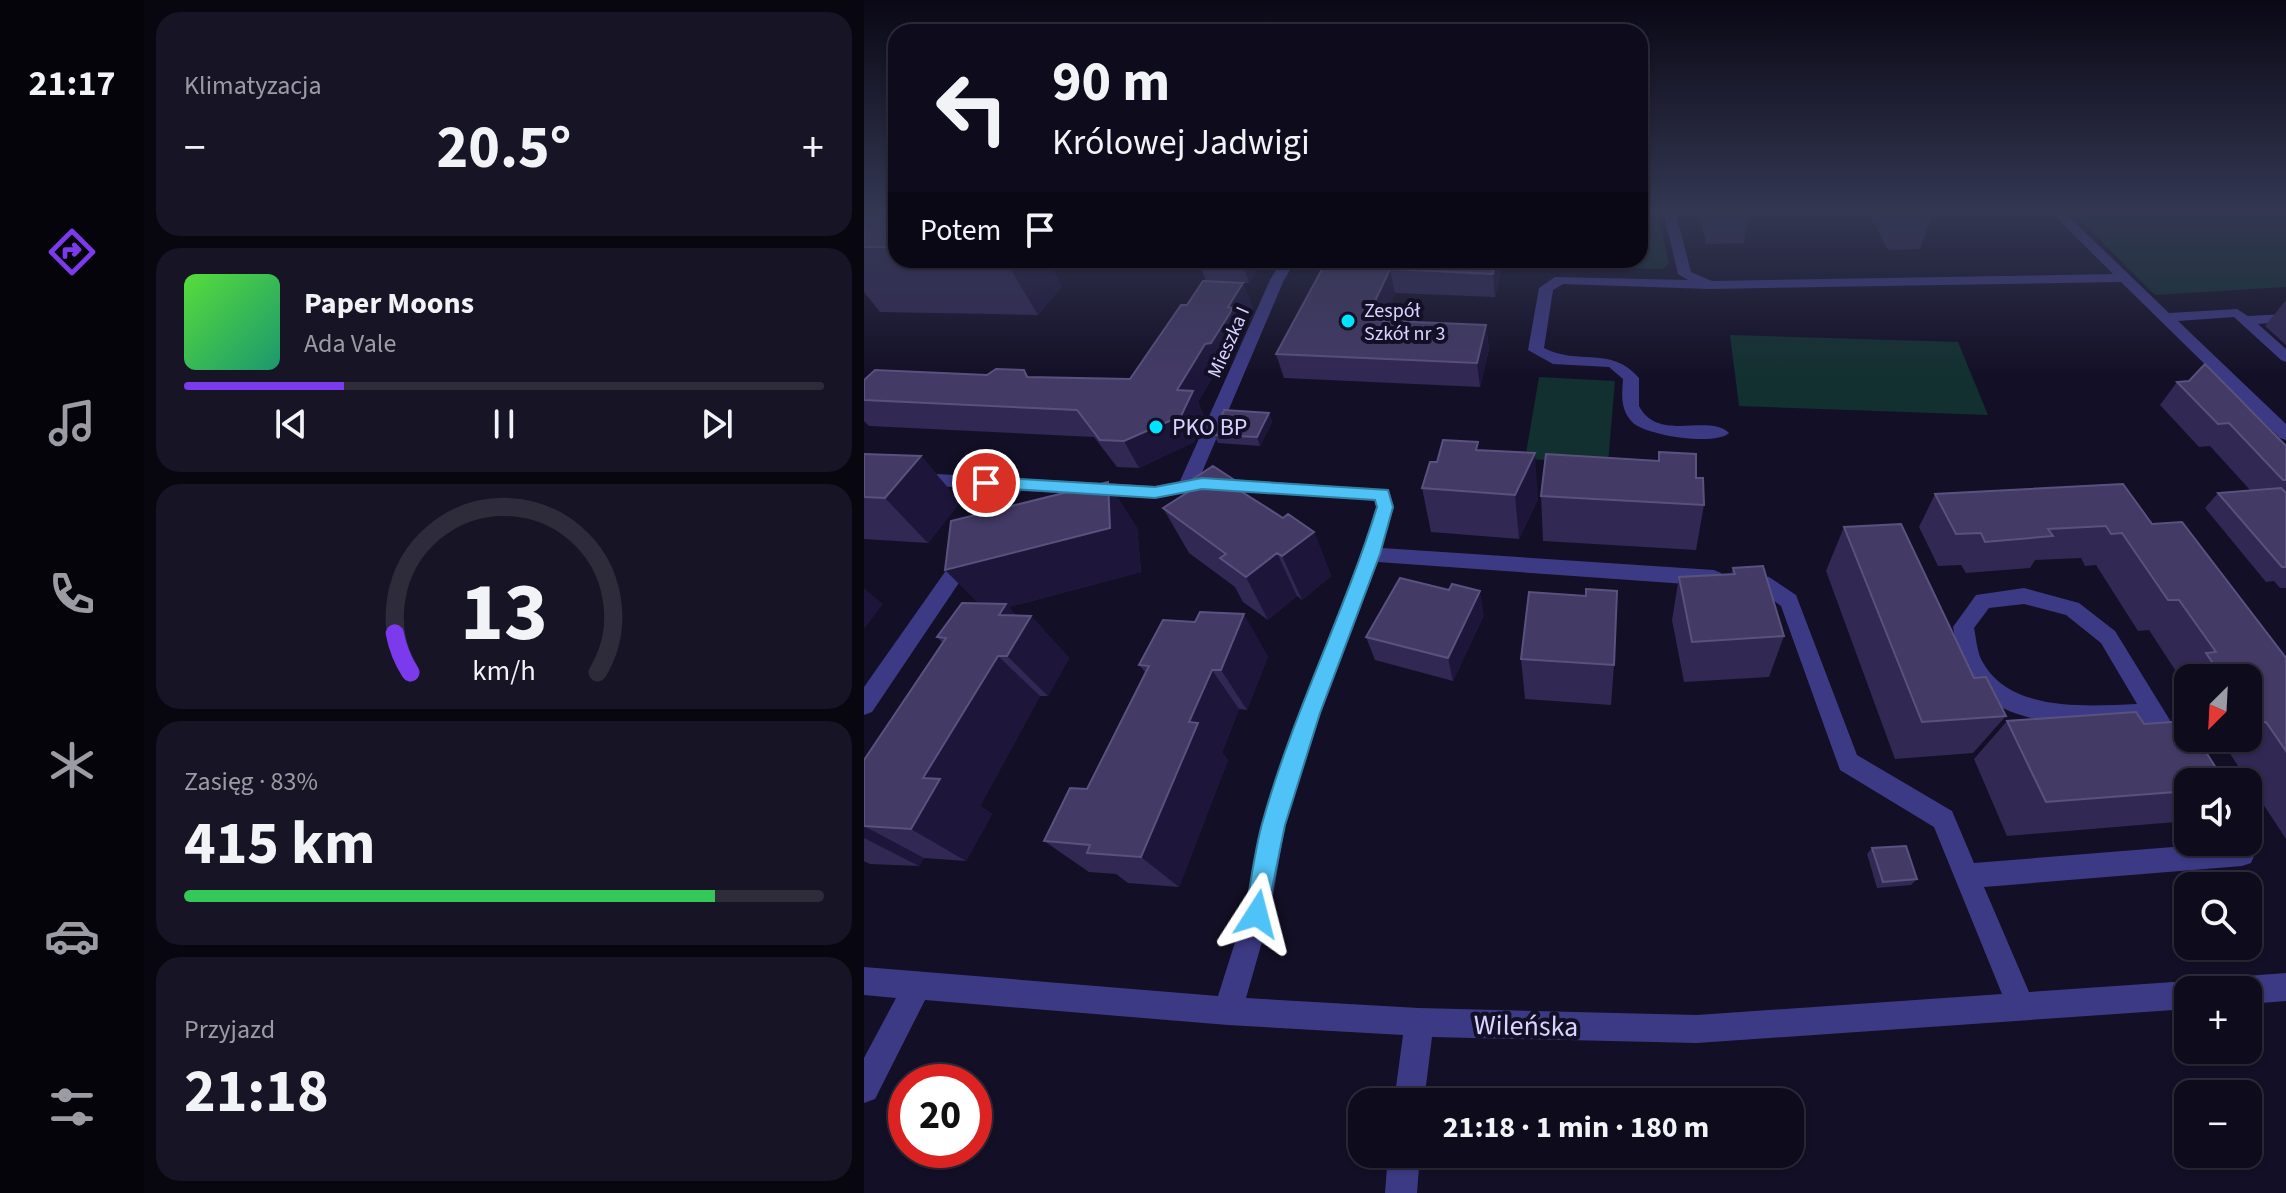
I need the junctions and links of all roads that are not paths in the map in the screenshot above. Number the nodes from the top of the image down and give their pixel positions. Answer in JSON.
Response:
{"nodes":[{"id":1,"x":1683,"y":266,"type":"edge"},
{"id":2,"x":2113,"y":266,"type":"edge"},
{"id":3,"x":1284,"y":268,"type":"edge"},
{"id":4,"x":2126,"y":278,"type":"junction"},
{"id":5,"x":1710,"y":285,"type":"junction"},
{"id":6,"x":2167,"y":317,"type":"junction"},
{"id":7,"x":2286,"y":318,"type":"edge"},
{"id":8,"x":2246,"y":320,"type":"junction"},
{"id":9,"x":2286,"y":357,"type":"edge"},
{"id":10,"x":1721,"y":433,"type":"dead end"},
{"id":11,"x":2286,"y":434,"type":"edge"},
{"id":12,"x":864,"y":476,"type":"edge"},
{"id":13,"x":1016,"y":484,"type":"junction"},
{"id":14,"x":1187,"y":486,"type":"junction"},
{"id":15,"x":1371,"y":554,"type":"junction"},
{"id":16,"x":864,"y":705,"type":"edge"},
{"id":17,"x":2152,"y":713,"type":"junction"},
{"id":18,"x":2187,"y":768,"type":"edge"},
{"id":19,"x":2217,"y":856,"type":"edge"},
{"id":20,"x":1967,"y":876,"type":"junction"},
{"id":21,"x":864,"y":981,"type":"edge"},
{"id":22,"x":918,"y":985,"type":"junction"},
{"id":23,"x":2286,"y":987,"type":"edge"},
{"id":24,"x":2262,"y":989,"type":"edge"},
{"id":25,"x":2174,"y":996,"type":"edge"},
{"id":26,"x":2021,"y":1007,"type":"junction"},
{"id":27,"x":1228,"y":1011,"type":"junction"},
{"id":28,"x":1419,"y":1022,"type":"junction"},
{"id":29,"x":864,"y":1088,"type":"edge"},
{"id":30,"x":1411,"y":1088,"type":"edge"},
{"id":31,"x":1403,"y":1168,"type":"edge"},
{"id":32,"x":1401,"y":1193,"type":"edge"}],
"edges":[{"from":1,"to":5,"type":"street"},
{"from":2,"to":4,"type":"street"},
{"from":3,"to":14,"type":"street","name":"Mieszka I"},
{"from":4,"to":5,"type":"street"},
{"from":4,"to":6,"type":"street"},
{"from":5,"to":10,"type":"street"},
{"from":6,"to":8,"type":"street"},
{"from":6,"to":11,"type":"street"},
{"from":7,"to":8,"type":"street"},
{"from":8,"to":9,"type":"street"},
{"from":12,"to":13,"type":"street"},
{"from":13,"to":14,"type":"street"},
{"from":13,"to":16,"type":"street"},
{"from":14,"to":15,"type":"street"},
{"from":15,"to":20,"type":"street"},
{"from":15,"to":27,"type":"street"},
{"from":17,"to":17,"type":"street"},
{"from":17,"to":18,"type":"street"},
{"from":19,"to":20,"type":"street"},
{"from":20,"to":26,"type":"street"},
{"from":21,"to":22,"type":"street","name":"Wileńska"},
{"from":22,"to":27,"type":"street","name":"Wileńska"},
{"from":22,"to":29,"type":"street"},
{"from":23,"to":24,"type":"street"},
{"from":25,"to":26,"type":"street","name":"Wileńska"},
{"from":26,"to":28,"type":"street","name":"Wileńska"},
{"from":27,"to":28,"type":"street","name":"Wileńska"},
{"from":28,"to":30,"type":"street"},
{"from":31,"to":32,"type":"street"}]}
